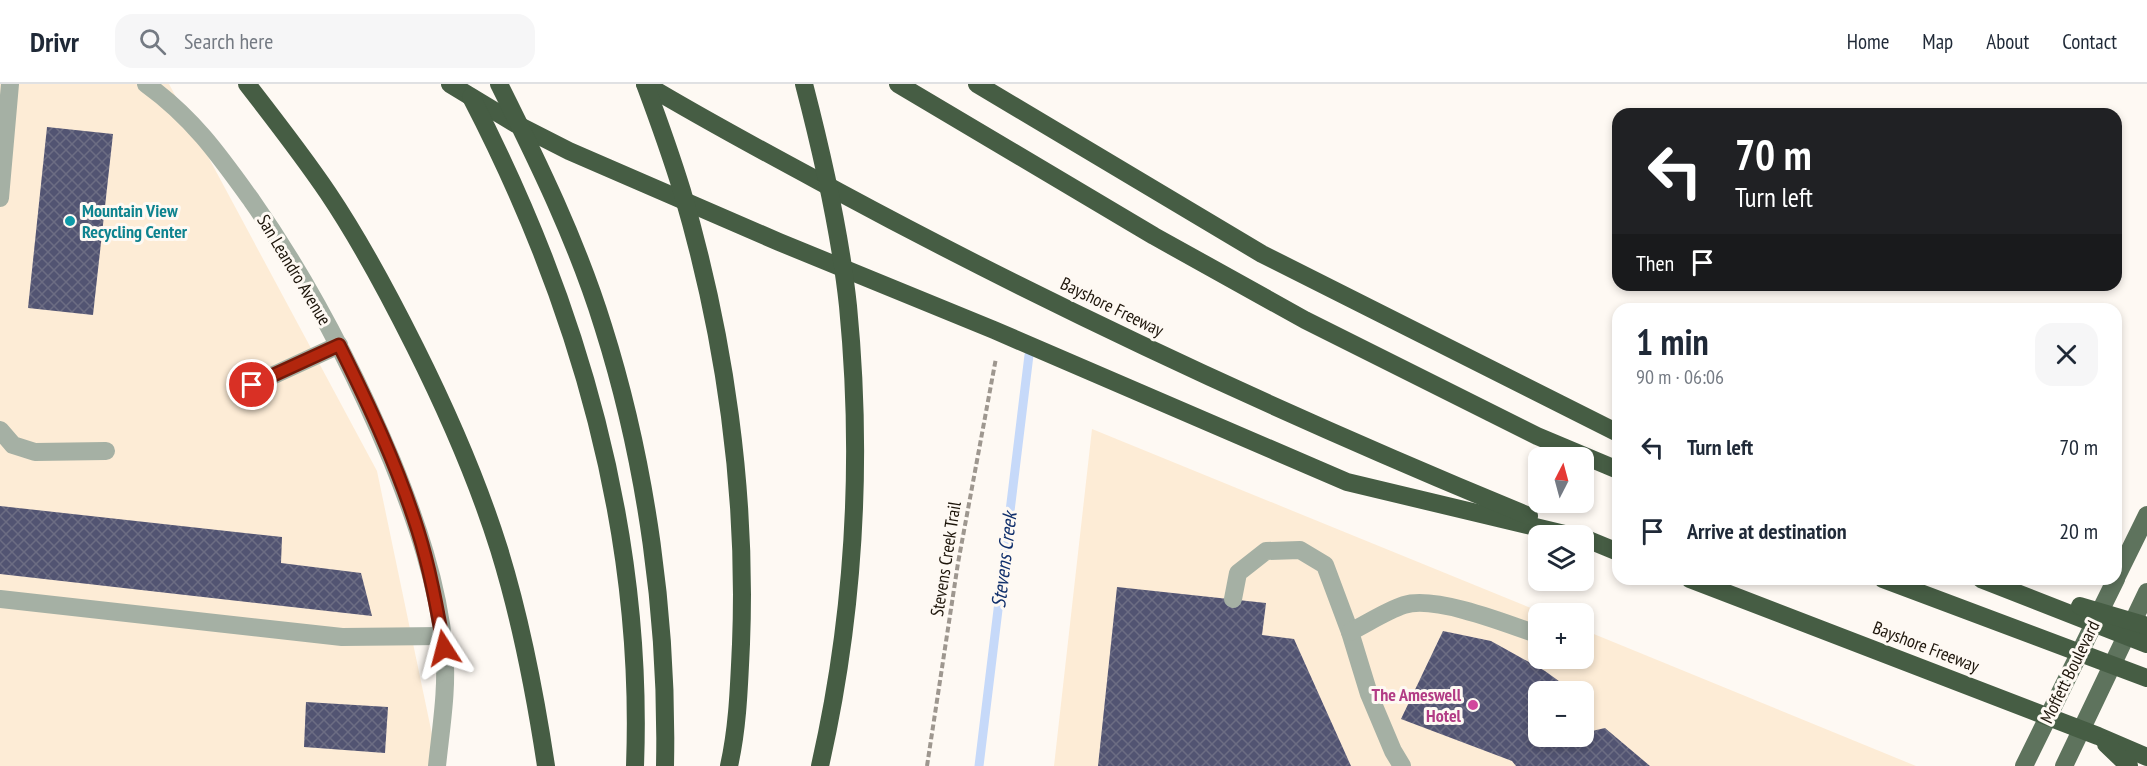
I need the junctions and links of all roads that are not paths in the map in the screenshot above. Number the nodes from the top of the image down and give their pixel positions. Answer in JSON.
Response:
{"nodes":[{"id":1,"x":10,"y":84,"type":"edge"},
{"id":2,"x":146,"y":84,"type":"edge"},
{"id":3,"x":247,"y":84,"type":"edge"},
{"id":4,"x":450,"y":84,"type":"edge"},
{"id":5,"x":464,"y":84,"type":"edge"},
{"id":6,"x":499,"y":84,"type":"edge"},
{"id":7,"x":645,"y":84,"type":"edge"},
{"id":8,"x":804,"y":84,"type":"edge"},
{"id":9,"x":898,"y":84,"type":"edge"},
{"id":10,"x":977,"y":84,"type":"edge"},
{"id":11,"x":0,"y":198,"type":"edge"},
{"id":12,"x":339,"y":345,"type":"junction"},
{"id":13,"x":252,"y":385,"type":"dead end"},
{"id":14,"x":0,"y":430,"type":"edge"},
{"id":15,"x":1612,"y":430,"type":"edge"},
{"id":16,"x":106,"y":451,"type":"dead end"},
{"id":17,"x":1612,"y":467,"type":"edge"},
{"id":18,"x":2147,"y":515,"type":"edge"},
{"id":19,"x":1529,"y":525,"type":"edge"},
{"id":20,"x":1549,"y":525,"type":"edge"},
{"id":21,"x":1594,"y":542,"type":"edge"},
{"id":22,"x":1612,"y":550,"type":"edge"},
{"id":23,"x":2122,"y":567,"type":"edge"},
{"id":24,"x":1706,"y":585,"type":"edge"},
{"id":25,"x":1899,"y":585,"type":"edge"},
{"id":26,"x":1997,"y":585,"type":"edge"},
{"id":27,"x":2003,"y":585,"type":"edge"},
{"id":28,"x":2113,"y":585,"type":"edge"},
{"id":29,"x":2147,"y":592,"type":"edge"},
{"id":30,"x":0,"y":599,"type":"edge"},
{"id":31,"x":1233,"y":599,"type":"dead end"},
{"id":32,"x":2147,"y":626,"type":"edge"},
{"id":33,"x":1528,"y":631,"type":"edge"},
{"id":34,"x":1350,"y":632,"type":"junction"},
{"id":35,"x":442,"y":636,"type":"junction"},
{"id":36,"x":2147,"y":644,"type":"edge"},
{"id":37,"x":2147,"y":678,"type":"edge"},
{"id":38,"x":2098,"y":736,"type":"junction"},
{"id":39,"x":2147,"y":757,"type":"edge"},
{"id":40,"x":437,"y":766,"type":"edge"},
{"id":41,"x":546,"y":766,"type":"edge"},
{"id":42,"x":635,"y":766,"type":"edge"},
{"id":43,"x":665,"y":766,"type":"edge"},
{"id":44,"x":729,"y":766,"type":"edge"},
{"id":45,"x":820,"y":766,"type":"edge"},
{"id":46,"x":1402,"y":766,"type":"edge"},
{"id":47,"x":2024,"y":766,"type":"edge"},
{"id":48,"x":2064,"y":766,"type":"edge"},
{"id":49,"x":2128,"y":766,"type":"edge"}],
"edges":[{"from":1,"to":11,"type":"street"},
{"from":2,"to":12,"type":"street","name":"San Leandro Avenue"},
{"from":3,"to":41,"type":"highway"},
{"from":4,"to":19,"type":"highway"},
{"from":5,"to":42,"type":"highway"},
{"from":6,"to":43,"type":"highway"},
{"from":7,"to":20,"type":"highway","name":"Bayshore Freeway"},
{"from":7,"to":44,"type":"highway"},
{"from":8,"to":45,"type":"highway"},
{"from":9,"to":17,"type":"highway"},
{"from":10,"to":15,"type":"highway"},
{"from":12,"to":13,"type":"street"},
{"from":12,"to":35,"type":"street","name":"San Leandro Avenue"},
{"from":14,"to":16,"type":"street"},
{"from":18,"to":23,"type":"main road","name":"Moffett Boulevard"},
{"from":21,"to":22,"type":"highway"},
{"from":24,"to":38,"type":"highway","name":"Bayshore Freeway"},
{"from":25,"to":37,"type":"highway"},
{"from":26,"to":36,"type":"highway"},
{"from":27,"to":32,"type":"highway"},
{"from":28,"to":47,"type":"main road","name":"Moffett Boulevard"},
{"from":29,"to":48,"type":"main road","name":"Moffett Boulevard"},
{"from":30,"to":35,"type":"street"},
{"from":31,"to":34,"type":"street"},
{"from":33,"to":34,"type":"street"},
{"from":34,"to":46,"type":"street"},
{"from":35,"to":40,"type":"street","name":"San Leandro Avenue"},
{"from":38,"to":39,"type":"highway","name":"Bayshore Freeway"},
{"from":38,"to":49,"type":"highway"}]}
